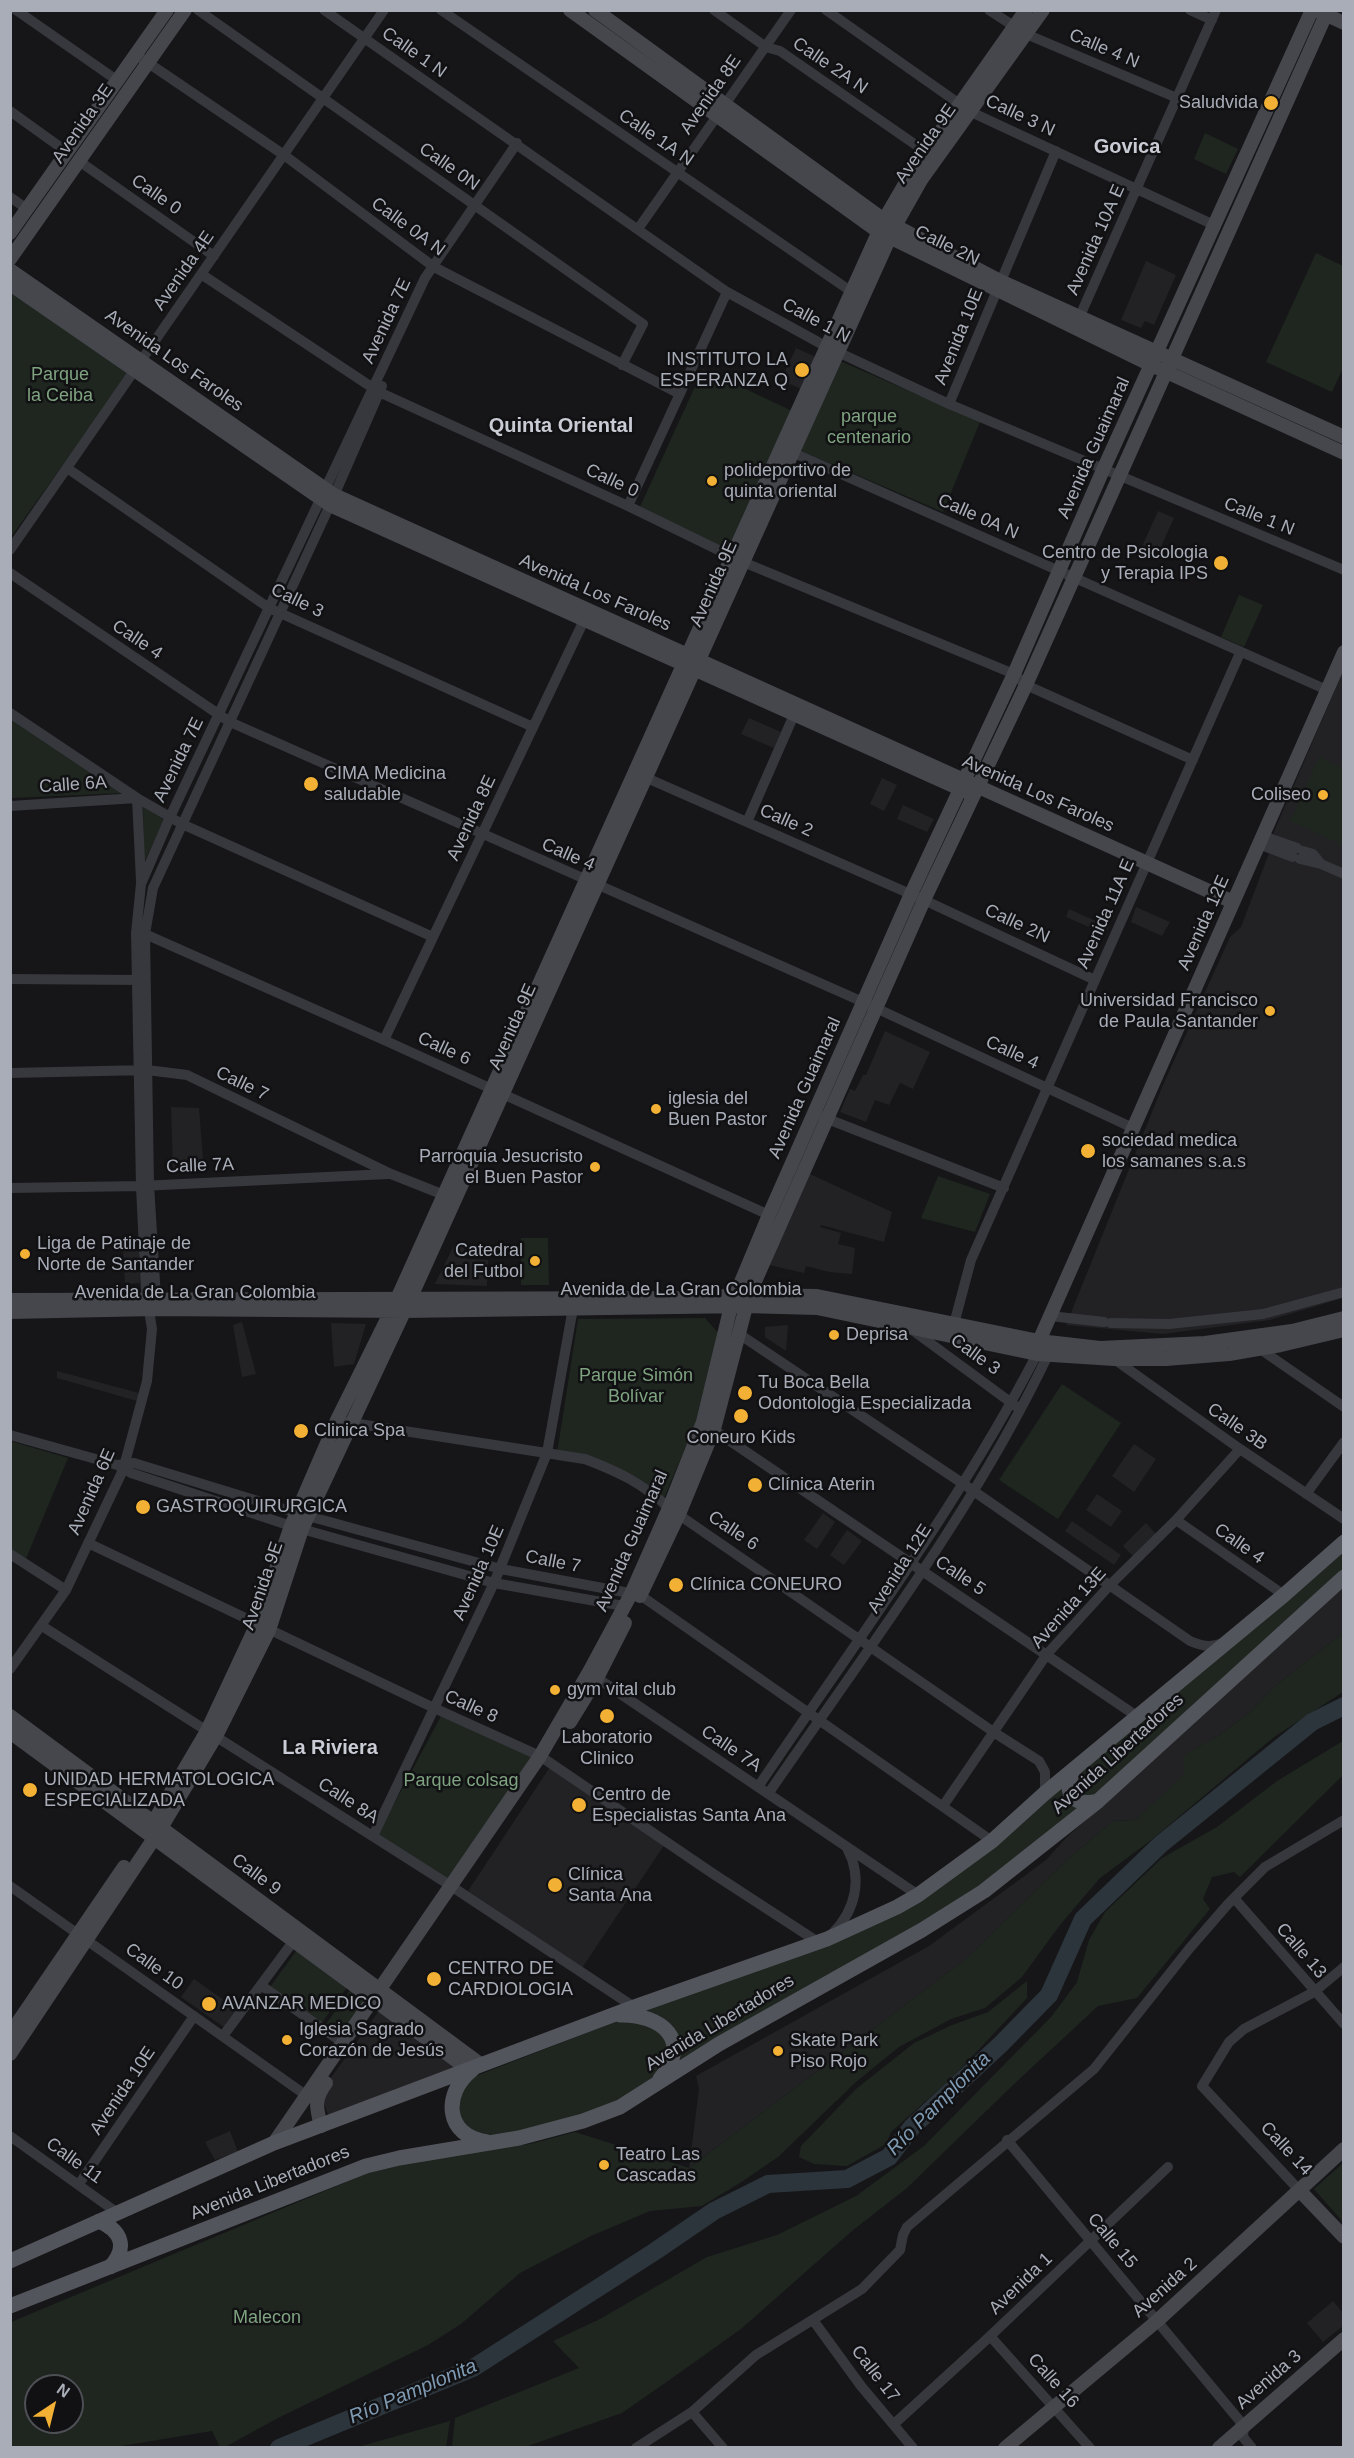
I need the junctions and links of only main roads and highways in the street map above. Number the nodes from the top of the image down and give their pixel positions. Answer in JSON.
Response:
{"nodes":[{"id":1,"x":1344,"y":1542,"type":"edge"},
{"id":2,"x":1344,"y":1577,"type":"edge"},
{"id":3,"x":1074,"y":1771,"type":"junction"},
{"id":4,"x":1098,"y":1801,"type":"junction"},
{"id":5,"x":613,"y":2015,"type":"junction"},
{"id":6,"x":475,"y":2066,"type":"junction"},
{"id":7,"x":656,"y":2083,"type":"junction"},
{"id":8,"x":497,"y":2142,"type":"junction"},
{"id":9,"x":99,"y":2221,"type":"junction"},
{"id":10,"x":10,"y":2261,"type":"edge"},
{"id":11,"x":110,"y":2267,"type":"junction"},
{"id":12,"x":10,"y":2306,"type":"edge"}],
"edges":[{"from":1,"to":3,"type":"main road","name":"Avenida Libertadores"},
{"from":2,"to":4,"type":"main road","name":"Avenida Libertadores"},
{"from":3,"to":4,"type":"main road"},
{"from":3,"to":5,"type":"main road","name":"Avenida Libertadores"},
{"from":4,"to":7,"type":"main road","name":"Avenida Libertadores"},
{"from":5,"to":6,"type":"main road","name":"Avenida Libertadores"},
{"from":5,"to":7,"type":"main road"},
{"from":6,"to":8,"type":"main road"},
{"from":6,"to":9,"type":"main road","name":"Avenida Libertadores"},
{"from":7,"to":8,"type":"main road","name":"Avenida Libertadores"},
{"from":8,"to":11,"type":"main road","name":"Avenida Libertadores"},
{"from":9,"to":10,"type":"main road","name":"Avenida Libertadores"},
{"from":9,"to":11,"type":"main road"},
{"from":11,"to":12,"type":"main road","name":"Avenida Libertadores"}]}
